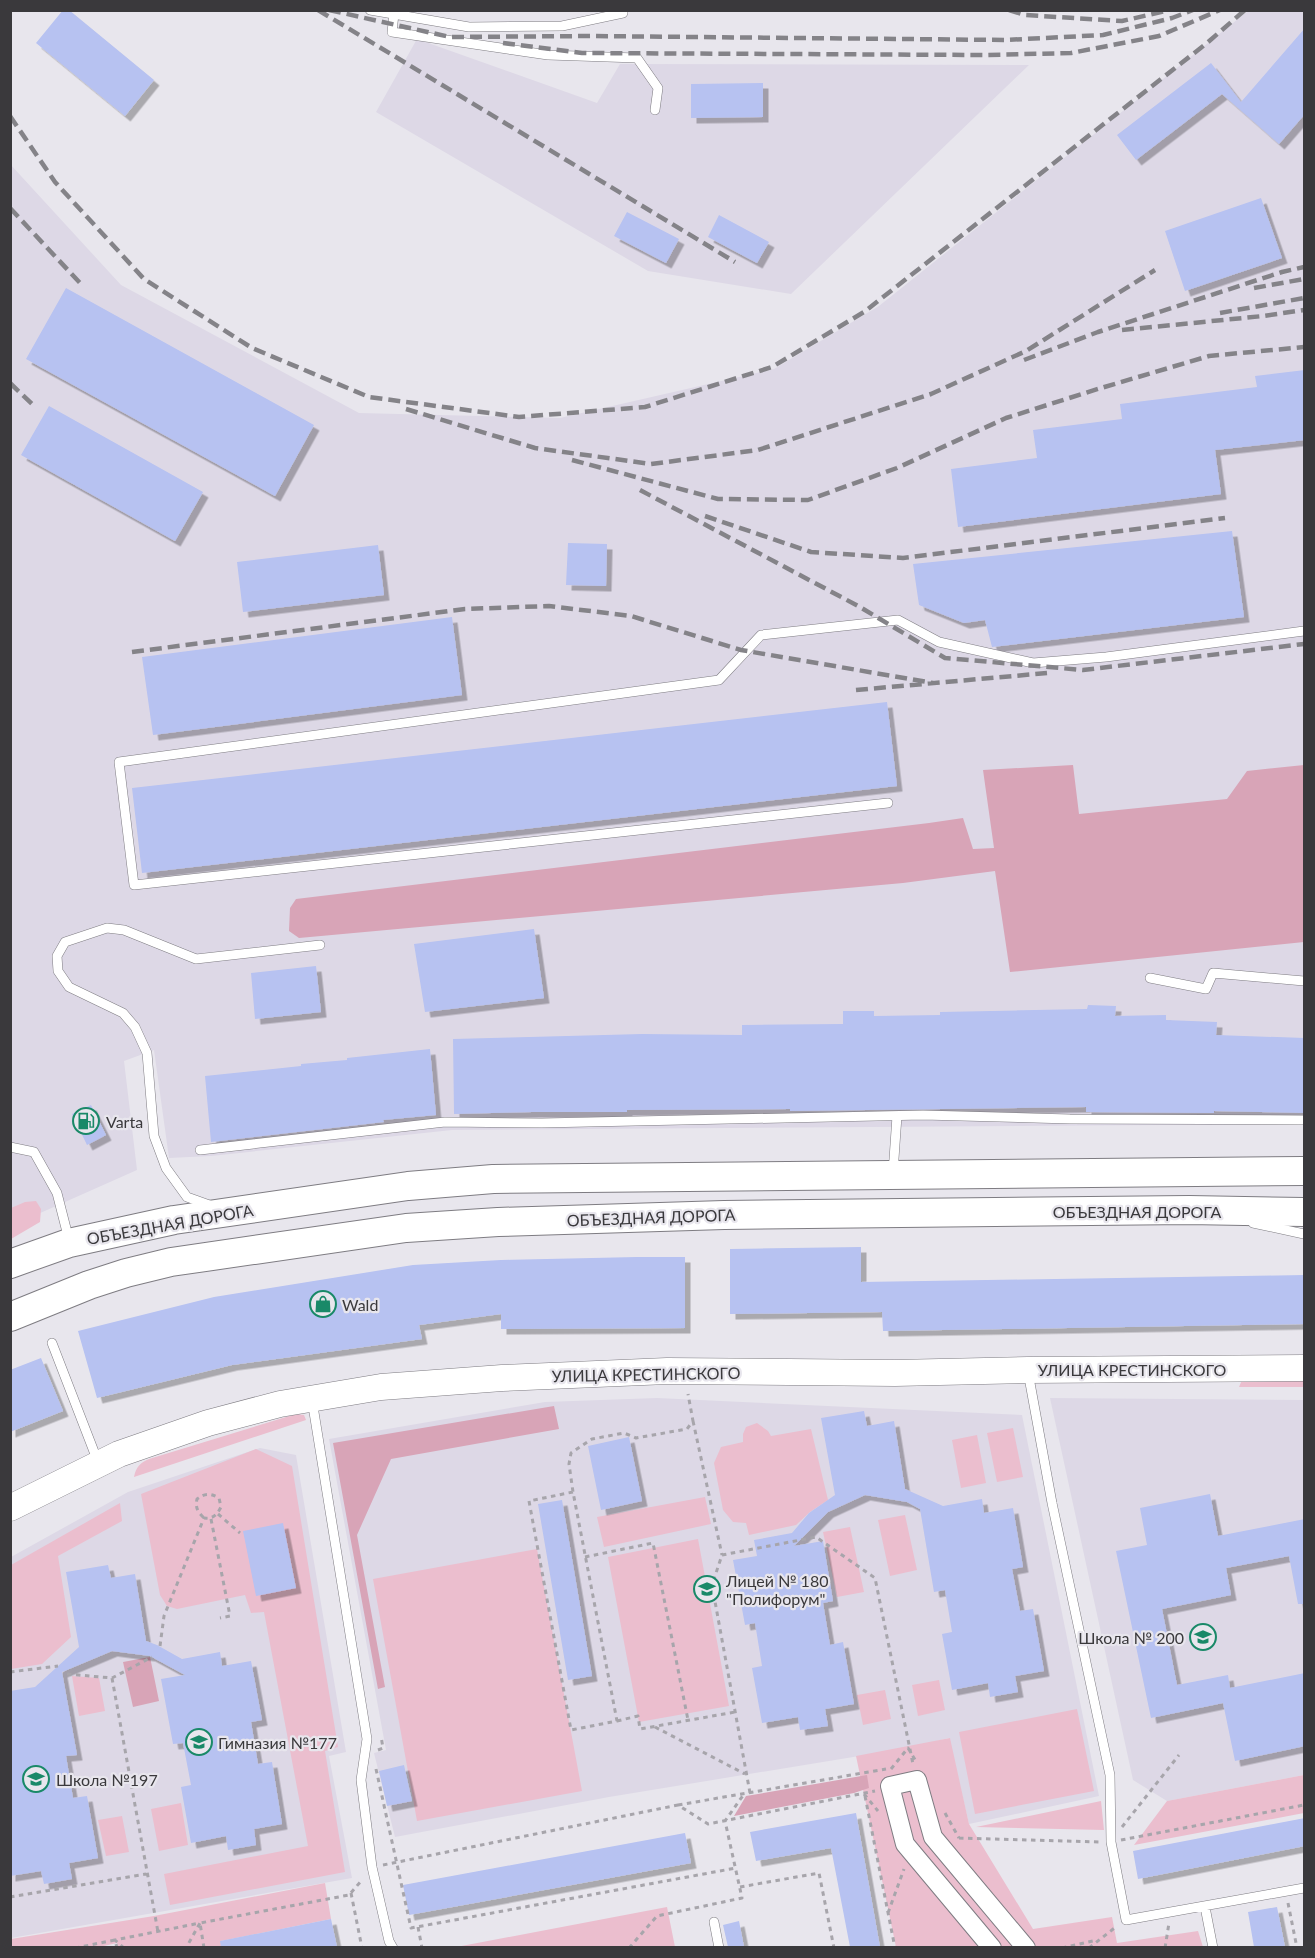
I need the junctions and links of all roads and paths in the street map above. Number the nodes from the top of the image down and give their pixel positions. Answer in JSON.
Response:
{"nodes":[{"id":1,"x":370,"y":10,"type":"edge"},
{"id":2,"x":623,"y":13,"type":"dead end"},
{"id":3,"x":394,"y":14,"type":"junction"},
{"id":4,"x":655,"y":110,"type":"dead end"},
{"id":5,"x":1305,"y":631,"type":"edge"},
{"id":6,"x":888,"y":803,"type":"dead end"},
{"id":7,"x":320,"y":945,"type":"dead end"},
{"id":8,"x":1150,"y":978,"type":"dead end"},
{"id":9,"x":1305,"y":981,"type":"edge"},
{"id":10,"x":897,"y":1116,"type":"junction"},
{"id":11,"x":1305,"y":1120,"type":"edge"},
{"id":12,"x":10,"y":1147,"type":"edge"},
{"id":13,"x":200,"y":1150,"type":"dead end"},
{"id":14,"x":1305,"y":1171,"type":"edge"},
{"id":15,"x":893,"y":1175,"type":"junction"},
{"id":16,"x":1189,"y":1210,"type":"junction"},
{"id":17,"x":228,"y":1212,"type":"junction"},
{"id":18,"x":1305,"y":1212,"type":"edge"},
{"id":19,"x":1305,"y":1234,"type":"edge"},
{"id":20,"x":69,"y":1243,"type":"junction"},
{"id":21,"x":10,"y":1264,"type":"edge"},
{"id":22,"x":10,"y":1317,"type":"edge"},
{"id":23,"x":52,"y":1343,"type":"dead end"},
{"id":24,"x":1305,"y":1368,"type":"edge"},
{"id":25,"x":1028,"y":1370,"type":"junction"},
{"id":26,"x":688,"y":1394,"type":"dead end"},
{"id":27,"x":312,"y":1398,"type":"junction"},
{"id":28,"x":693,"y":1421,"type":"junction"},
{"id":29,"x":99,"y":1464,"type":"junction"},
{"id":30,"x":573,"y":1492,"type":"junction"},
{"id":31,"x":10,"y":1508,"type":"edge"},
{"id":32,"x":218,"y":1514,"type":"junction"},
{"id":33,"x":204,"y":1518,"type":"junction"},
{"id":34,"x":211,"y":1518,"type":"junction"},
{"id":35,"x":240,"y":1533,"type":"dead end"},
{"id":36,"x":722,"y":1555,"type":"junction"},
{"id":37,"x":585,"y":1557,"type":"junction"},
{"id":38,"x":220,"y":1618,"type":"dead end"},
{"id":39,"x":160,"y":1646,"type":"dead end"},
{"id":40,"x":152,"y":1657,"type":"dead end"},
{"id":41,"x":58,"y":1666,"type":"dead end"},
{"id":42,"x":10,"y":1672,"type":"edge"},
{"id":43,"x":67,"y":1674,"type":"dead end"},
{"id":44,"x":112,"y":1678,"type":"junction"},
{"id":45,"x":735,"y":1712,"type":"junction"},
{"id":46,"x":617,"y":1720,"type":"junction"},
{"id":47,"x":688,"y":1720,"type":"junction"},
{"id":48,"x":654,"y":1726,"type":"junction"},
{"id":49,"x":909,"y":1748,"type":"junction"},
{"id":50,"x":1179,"y":1755,"type":"dead end"},
{"id":51,"x":746,"y":1774,"type":"junction"},
{"id":52,"x":891,"y":1777,"type":"junction"},
{"id":53,"x":918,"y":1780,"type":"junction"},
{"id":54,"x":750,"y":1793,"type":"junction"},
{"id":55,"x":744,"y":1794,"type":"junction"},
{"id":56,"x":864,"y":1794,"type":"junction"},
{"id":57,"x":678,"y":1805,"type":"junction"},
{"id":58,"x":1305,"y":1805,"type":"edge"},
{"id":59,"x":725,"y":1821,"type":"junction"},
{"id":60,"x":933,"y":1837,"type":"junction"},
{"id":61,"x":1111,"y":1842,"type":"junction"},
{"id":62,"x":911,"y":1850,"type":"junction"},
{"id":63,"x":397,"y":1862,"type":"junction"},
{"id":64,"x":372,"y":1867,"type":"junction"},
{"id":65,"x":736,"y":1868,"type":"junction"},
{"id":66,"x":146,"y":1874,"type":"junction"},
{"id":67,"x":740,"y":1887,"type":"junction"},
{"id":68,"x":1305,"y":1888,"type":"edge"},
{"id":69,"x":351,"y":1893,"type":"junction"},
{"id":70,"x":1285,"y":1893,"type":"junction"},
{"id":71,"x":10,"y":1897,"type":"edge"},
{"id":72,"x":1205,"y":1907,"type":"junction"},
{"id":73,"x":1171,"y":1912,"type":"junction"},
{"id":74,"x":888,"y":1913,"type":"junction"},
{"id":75,"x":1126,"y":1920,"type":"junction"},
{"id":76,"x":714,"y":1922,"type":"dead end"},
{"id":77,"x":200,"y":1923,"type":"junction"},
{"id":78,"x":418,"y":1927,"type":"junction"},
{"id":79,"x":158,"y":1932,"type":"junction"},
{"id":80,"x":115,"y":1940,"type":"junction"},
{"id":81,"x":1099,"y":1940,"type":"junction"},
{"id":82,"x":75,"y":1947,"type":"edge"},
{"id":83,"x":117,"y":1947,"type":"edge"},
{"id":84,"x":124,"y":1947,"type":"edge"},
{"id":85,"x":186,"y":1947,"type":"edge"},
{"id":86,"x":204,"y":1947,"type":"edge"},
{"id":87,"x":362,"y":1947,"type":"edge"},
{"id":88,"x":393,"y":1947,"type":"edge"},
{"id":89,"x":422,"y":1947,"type":"edge"},
{"id":90,"x":629,"y":1947,"type":"edge"},
{"id":91,"x":719,"y":1947,"type":"edge"},
{"id":92,"x":834,"y":1947,"type":"edge"},
{"id":93,"x":895,"y":1947,"type":"edge"},
{"id":94,"x":992,"y":1947,"type":"edge"},
{"id":95,"x":1026,"y":1947,"type":"edge"},
{"id":96,"x":1062,"y":1947,"type":"edge"},
{"id":97,"x":1089,"y":1947,"type":"edge"},
{"id":98,"x":1165,"y":1947,"type":"edge"},
{"id":99,"x":1213,"y":1947,"type":"edge"},
{"id":100,"x":1297,"y":1947,"type":"edge"}],
"edges":[{"from":1,"to":3,"type":"lane"},
{"from":2,"to":3,"type":"lane"},
{"from":3,"to":4,"type":"lane"},
{"from":5,"to":6,"type":"lane"},
{"from":7,"to":17,"type":"lane"},
{"from":8,"to":9,"type":"lane"},
{"from":10,"to":11,"type":"lane"},
{"from":10,"to":13,"type":"lane"},
{"from":10,"to":15,"type":"lane"},
{"from":12,"to":20,"type":"lane"},
{"from":14,"to":15,"type":"main road","name":"ОБЪЕЗДНАЯ ДОРОГА"},
{"from":15,"to":17,"type":"main road","name":"ОБЪЕЗДНАЯ ДОРОГА"},
{"from":16,"to":18,"type":"main road","name":"ОБЪЕЗДНАЯ ДОРОГА"},
{"from":16,"to":19,"type":"lane"},
{"from":16,"to":22,"type":"main road","name":"ОБЪЕЗДНАЯ ДОРОГА"},
{"from":17,"to":20,"type":"main road","name":"ОБЪЕЗДНАЯ ДОРОГА"},
{"from":20,"to":21,"type":"main road","name":"ОБЪЕЗДНАЯ ДОРОГА"},
{"from":23,"to":29,"type":"lane"},
{"from":24,"to":25,"type":"street","name":"УЛИЦА КРЕСТИНСКОГО"},
{"from":25,"to":27,"type":"street","name":"УЛИЦА КРЕСТИНСКОГО"},
{"from":25,"to":61,"type":"lane"},
{"from":26,"to":28,"type":"path"},
{"from":27,"to":29,"type":"street","name":"УЛИЦА КРЕСТИНСКОГО"},
{"from":27,"to":64,"type":"lane"},
{"from":28,"to":30,"type":"path"},
{"from":28,"to":36,"type":"path"},
{"from":29,"to":31,"type":"street","name":"УЛИЦА КРЕСТИНСКОГО"},
{"from":30,"to":37,"type":"path"},
{"from":30,"to":46,"type":"path"},
{"from":32,"to":33,"type":"path"},
{"from":32,"to":34,"type":"path"},
{"from":32,"to":35,"type":"path"},
{"from":33,"to":34,"type":"path"},
{"from":33,"to":39,"type":"path"},
{"from":34,"to":38,"type":"path"},
{"from":36,"to":45,"type":"path"},
{"from":36,"to":49,"type":"path"},
{"from":37,"to":46,"type":"path"},
{"from":37,"to":47,"type":"path"},
{"from":40,"to":44,"type":"path"},
{"from":41,"to":42,"type":"path"},
{"from":43,"to":44,"type":"path"},
{"from":44,"to":66,"type":"path"},
{"from":45,"to":47,"type":"path"},
{"from":45,"to":51,"type":"path"},
{"from":46,"to":48,"type":"path"},
{"from":47,"to":48,"type":"path"},
{"from":48,"to":51,"type":"path"},
{"from":49,"to":52,"type":"path"},
{"from":49,"to":53,"type":"path"},
{"from":50,"to":61,"type":"path"},
{"from":51,"to":54,"type":"path"},
{"from":52,"to":53,"type":"street"},
{"from":52,"to":54,"type":"path"},
{"from":52,"to":56,"type":"path"},
{"from":52,"to":62,"type":"street"},
{"from":53,"to":60,"type":"street"},
{"from":54,"to":55,"type":"path"},
{"from":55,"to":57,"type":"path"},
{"from":55,"to":59,"type":"path"},
{"from":56,"to":59,"type":"path"},
{"from":56,"to":74,"type":"path"},
{"from":57,"to":59,"type":"path"},
{"from":57,"to":63,"type":"path"},
{"from":58,"to":61,"type":"path"},
{"from":59,"to":65,"type":"path"},
{"from":60,"to":61,"type":"path"},
{"from":60,"to":95,"type":"street"},
{"from":61,"to":75,"type":"lane"},
{"from":62,"to":74,"type":"path"},
{"from":62,"to":94,"type":"street"},
{"from":63,"to":64,"type":"path"},
{"from":63,"to":78,"type":"path"},
{"from":64,"to":69,"type":"path"},
{"from":64,"to":88,"type":"lane"},
{"from":65,"to":67,"type":"path"},
{"from":65,"to":78,"type":"path"},
{"from":66,"to":71,"type":"path"},
{"from":66,"to":79,"type":"path"},
{"from":67,"to":90,"type":"path"},
{"from":67,"to":92,"type":"path"},
{"from":68,"to":70,"type":"lane"},
{"from":69,"to":77,"type":"path"},
{"from":69,"to":87,"type":"path"},
{"from":70,"to":72,"type":"lane"},
{"from":70,"to":100,"type":"path"},
{"from":72,"to":73,"type":"lane"},
{"from":72,"to":99,"type":"lane"},
{"from":73,"to":75,"type":"lane"},
{"from":73,"to":98,"type":"path"},
{"from":74,"to":93,"type":"path"},
{"from":75,"to":81,"type":"path"},
{"from":76,"to":91,"type":"lane"},
{"from":77,"to":79,"type":"path"},
{"from":77,"to":85,"type":"path"},
{"from":77,"to":86,"type":"path"},
{"from":78,"to":89,"type":"path"},
{"from":79,"to":80,"type":"path"},
{"from":80,"to":82,"type":"path"},
{"from":80,"to":83,"type":"path"},
{"from":80,"to":84,"type":"path"},
{"from":81,"to":96,"type":"path"},
{"from":81,"to":97,"type":"path"}]}
